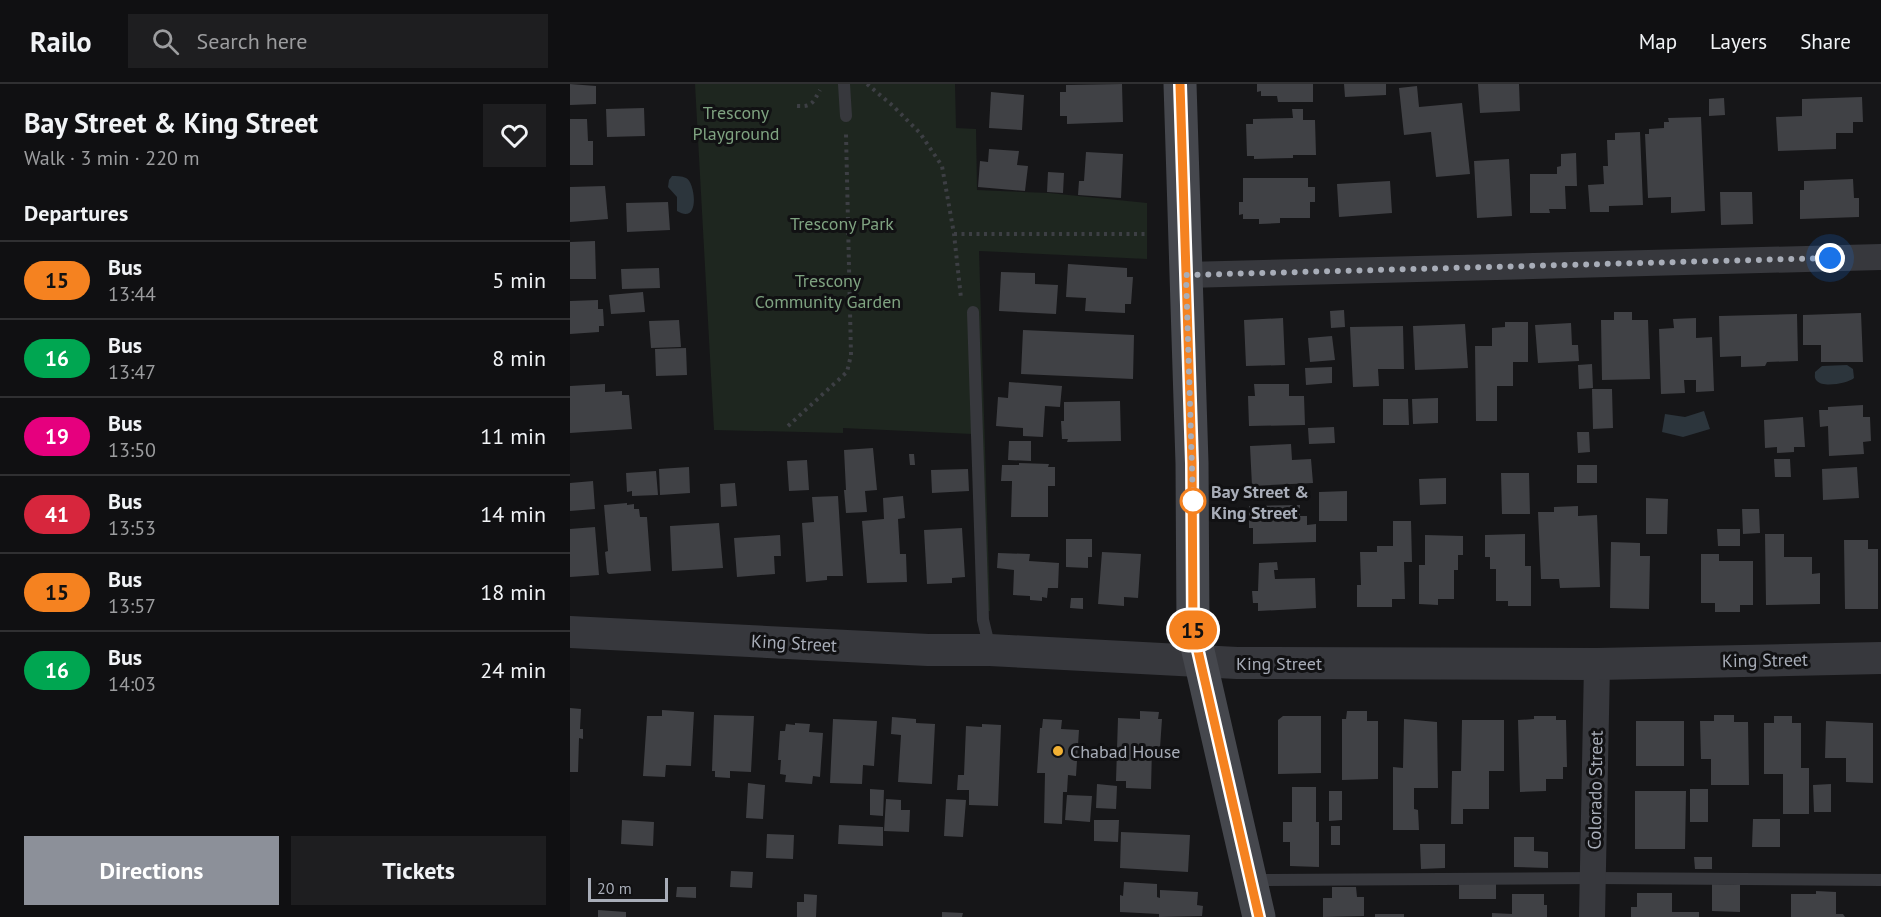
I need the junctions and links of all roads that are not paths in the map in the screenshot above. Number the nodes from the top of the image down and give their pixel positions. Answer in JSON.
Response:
{"nodes":[{"id":1,"x":844,"y":84,"type":"edge"},
{"id":2,"x":1180,"y":84,"type":"edge"},
{"id":3,"x":846,"y":116,"type":"road end"},
{"id":4,"x":1881,"y":257,"type":"edge"},
{"id":5,"x":1186,"y":275,"type":"junction"},
{"id":6,"x":973,"y":312,"type":"road end"},
{"id":7,"x":570,"y":632,"type":"edge"},
{"id":8,"x":990,"y":650,"type":"junction"},
{"id":9,"x":1881,"y":658,"type":"edge"},
{"id":10,"x":1199,"y":661,"type":"junction"},
{"id":11,"x":1597,"y":664,"type":"junction"},
{"id":12,"x":1593,"y":878,"type":"junction"},
{"id":13,"x":1251,"y":880,"type":"junction"},
{"id":14,"x":1881,"y":880,"type":"edge"},
{"id":15,"x":1259,"y":917,"type":"edge"},
{"id":16,"x":1592,"y":917,"type":"edge"}],
"edges":[{"from":1,"to":3,"type":"lane"},
{"from":2,"to":5,"type":"main road"},
{"from":4,"to":5,"type":"street"},
{"from":5,"to":10,"type":"main road"},
{"from":6,"to":8,"type":"lane"},
{"from":7,"to":8,"type":"street","name":"King Street"},
{"from":8,"to":10,"type":"street","name":"King Street"},
{"from":9,"to":11,"type":"street","name":"King Street"},
{"from":10,"to":11,"type":"street","name":"King Street"},
{"from":10,"to":13,"type":"main road"},
{"from":11,"to":12,"type":"street","name":"Colorado Street"},
{"from":12,"to":13,"type":"lane"},
{"from":12,"to":14,"type":"lane"},
{"from":12,"to":16,"type":"street","name":"Colorado Street"},
{"from":13,"to":15,"type":"main road"}]}
